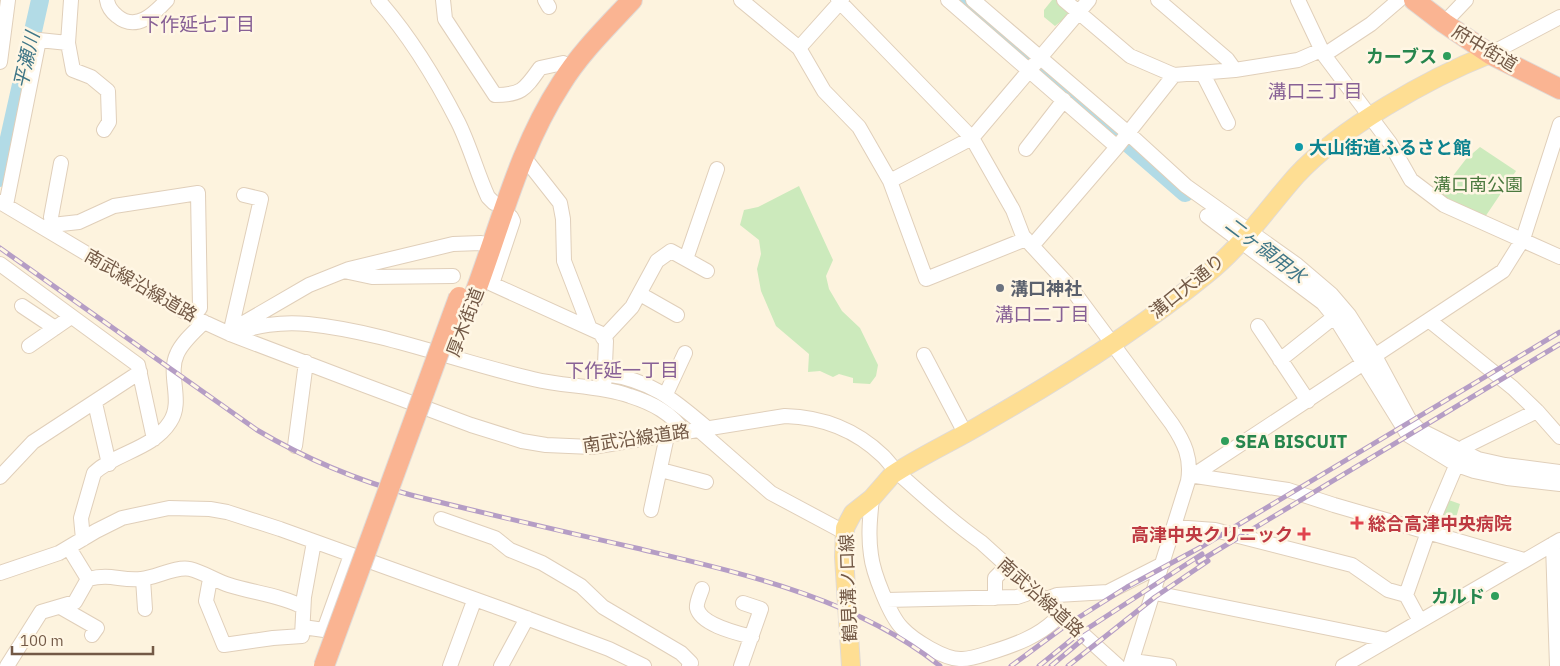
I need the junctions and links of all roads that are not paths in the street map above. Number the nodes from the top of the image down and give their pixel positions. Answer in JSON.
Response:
{"nodes":[{"id":1,"x":8,"y":0,"type":"edge"},
{"id":2,"x":71,"y":0,"type":"edge"},
{"id":3,"x":107,"y":0,"type":"edge"},
{"id":4,"x":167,"y":0,"type":"edge"},
{"id":5,"x":378,"y":0,"type":"edge"},
{"id":6,"x":443,"y":0,"type":"edge"},
{"id":7,"x":618,"y":0,"type":"edge"},
{"id":8,"x":632,"y":0,"type":"edge"},
{"id":9,"x":741,"y":0,"type":"edge"},
{"id":10,"x":948,"y":0,"type":"edge"},
{"id":11,"x":973,"y":0,"type":"edge"},
{"id":12,"x":1064,"y":0,"type":"edge"},
{"id":13,"x":1089,"y":0,"type":"edge"},
{"id":14,"x":1158,"y":0,"type":"edge"},
{"id":15,"x":1298,"y":0,"type":"edge"},
{"id":16,"x":1399,"y":0,"type":"edge"},
{"id":17,"x":1414,"y":0,"type":"edge"},
{"id":18,"x":1466,"y":0,"type":"edge"},
{"id":19,"x":840,"y":1,"type":"edge"},
{"id":20,"x":1078,"y":13,"type":"junction"},
{"id":21,"x":1560,"y":17,"type":"edge"},
{"id":22,"x":1444,"y":23,"type":"junction"},
{"id":23,"x":68,"y":43,"type":"junction"},
{"id":24,"x":799,"y":48,"type":"junction"},
{"id":25,"x":1322,"y":53,"type":"junction"},
{"id":26,"x":1490,"y":54,"type":"junction"},
{"id":27,"x":0,"y":62,"type":"edge"},
{"id":28,"x":1034,"y":62,"type":"junction"},
{"id":29,"x":563,"y":63,"type":"junction"},
{"id":30,"x":1236,"y":70,"type":"junction"},
{"id":31,"x":1203,"y":74,"type":"junction"},
{"id":32,"x":1174,"y":75,"type":"junction"},
{"id":33,"x":1560,"y":89,"type":"edge"},
{"id":34,"x":1064,"y":100,"type":"junction"},
{"id":35,"x":1371,"y":117,"type":"junction"},
{"id":36,"x":1228,"y":123,"type":"dead end"},
{"id":37,"x":1560,"y":124,"type":"edge"},
{"id":38,"x":104,"y":130,"type":"dead end"},
{"id":39,"x":972,"y":138,"type":"junction"},
{"id":40,"x":1122,"y":140,"type":"junction"},
{"id":41,"x":1026,"y":148,"type":"dead end"},
{"id":42,"x":523,"y":156,"type":"junction"},
{"id":43,"x":61,"y":163,"type":"dead end"},
{"id":44,"x":717,"y":168,"type":"dead end"},
{"id":45,"x":890,"y":181,"type":"junction"},
{"id":46,"x":244,"y":195,"type":"dead end"},
{"id":47,"x":3,"y":204,"type":"edge"},
{"id":48,"x":499,"y":208,"type":"junction"},
{"id":49,"x":1207,"y":216,"type":"dead end"},
{"id":50,"x":50,"y":227,"type":"junction"},
{"id":51,"x":1244,"y":236,"type":"junction"},
{"id":52,"x":1523,"y":239,"type":"junction"},
{"id":53,"x":1029,"y":243,"type":"junction"},
{"id":54,"x":487,"y":245,"type":"junction"},
{"id":55,"x":1560,"y":257,"type":"edge"},
{"id":56,"x":686,"y":258,"type":"junction"},
{"id":57,"x":0,"y":264,"type":"edge"},
{"id":58,"x":344,"y":271,"type":"junction"},
{"id":59,"x":707,"y":271,"type":"dead end"},
{"id":60,"x":453,"y":276,"type":"dead end"},
{"id":61,"x":640,"y":294,"type":"junction"},
{"id":62,"x":466,"y":299,"type":"junction"},
{"id":63,"x":22,"y":306,"type":"dead end"},
{"id":64,"x":677,"y":315,"type":"dead end"},
{"id":65,"x":1334,"y":316,"type":"junction"},
{"id":66,"x":71,"y":317,"type":"junction"},
{"id":67,"x":199,"y":319,"type":"junction"},
{"id":68,"x":1430,"y":321,"type":"junction"},
{"id":69,"x":589,"y":326,"type":"junction"},
{"id":70,"x":1258,"y":326,"type":"dead end"},
{"id":71,"x":55,"y":328,"type":"junction"},
{"id":72,"x":230,"y":334,"type":"junction"},
{"id":73,"x":603,"y":338,"type":"junction"},
{"id":74,"x":1112,"y":342,"type":"junction"},
{"id":75,"x":29,"y":346,"type":"dead end"},
{"id":76,"x":685,"y":353,"type":"dead end"},
{"id":77,"x":285,"y":354,"type":"joint"},
{"id":78,"x":924,"y":355,"type":"dead end"},
{"id":79,"x":1280,"y":360,"type":"junction"},
{"id":80,"x":1370,"y":360,"type":"junction"},
{"id":81,"x":306,"y":362,"type":"junction"},
{"id":82,"x":140,"y":372,"type":"junction"},
{"id":83,"x":605,"y":374,"type":"junction"},
{"id":84,"x":604,"y":388,"type":"junction"},
{"id":85,"x":666,"y":394,"type":"junction"},
{"id":86,"x":1308,"y":401,"type":"junction"},
{"id":87,"x":95,"y":403,"type":"junction"},
{"id":88,"x":1537,"y":411,"type":"junction"},
{"id":89,"x":703,"y":429,"type":"junction"},
{"id":90,"x":685,"y":433,"type":"junction"},
{"id":91,"x":965,"y":433,"type":"junction"},
{"id":92,"x":667,"y":436,"type":"junction"},
{"id":93,"x":1560,"y":437,"type":"edge"},
{"id":94,"x":154,"y":439,"type":"junction"},
{"id":95,"x":295,"y":446,"type":"dead end"},
{"id":96,"x":1459,"y":458,"type":"junction"},
{"id":97,"x":109,"y":464,"type":"junction"},
{"id":98,"x":661,"y":470,"type":"junction"},
{"id":99,"x":1504,"y":471,"type":"junction"},
{"id":100,"x":897,"y":472,"type":"junction"},
{"id":101,"x":1560,"y":472,"type":"edge"},
{"id":102,"x":1189,"y":475,"type":"junction"},
{"id":103,"x":0,"y":477,"type":"edge"},
{"id":104,"x":706,"y":482,"type":"dead end"},
{"id":105,"x":1560,"y":484,"type":"edge"},
{"id":106,"x":872,"y":498,"type":"junction"},
{"id":107,"x":651,"y":510,"type":"dead end"},
{"id":108,"x":441,"y":519,"type":"dead end"},
{"id":109,"x":1174,"y":527,"type":"junction"},
{"id":110,"x":962,"y":530,"type":"junction"},
{"id":111,"x":844,"y":532,"type":"junction"},
{"id":112,"x":1428,"y":532,"type":"junction"},
{"id":113,"x":82,"y":539,"type":"junction"},
{"id":114,"x":314,"y":542,"type":"junction"},
{"id":115,"x":1557,"y":542,"type":"edge"},
{"id":116,"x":69,"y":548,"type":"junction"},
{"id":117,"x":351,"y":555,"type":"junction"},
{"id":118,"x":1524,"y":560,"type":"junction"},
{"id":119,"x":1163,"y":564,"type":"junction"},
{"id":120,"x":1002,"y":571,"type":"junction"},
{"id":121,"x":0,"y":573,"type":"edge"},
{"id":122,"x":88,"y":579,"type":"junction"},
{"id":123,"x":143,"y":579,"type":"junction"},
{"id":124,"x":210,"y":579,"type":"junction"},
{"id":125,"x":1557,"y":581,"type":"edge"},
{"id":126,"x":702,"y":589,"type":"dead end"},
{"id":127,"x":1155,"y":593,"type":"junction"},
{"id":128,"x":1026,"y":594,"type":"junction"},
{"id":129,"x":1406,"y":595,"type":"junction"},
{"id":130,"x":995,"y":598,"type":"junction"},
{"id":131,"x":886,"y":600,"type":"junction"},
{"id":132,"x":1044,"y":600,"type":"junction"},
{"id":133,"x":474,"y":601,"type":"junction"},
{"id":134,"x":743,"y":603,"type":"dead end"},
{"id":135,"x":303,"y":607,"type":"junction"},
{"id":136,"x":62,"y":608,"type":"junction"},
{"id":137,"x":145,"y":609,"type":"dead end"},
{"id":138,"x":527,"y":618,"type":"junction"},
{"id":139,"x":1055,"y":620,"type":"junction"},
{"id":140,"x":1420,"y":620,"type":"junction"},
{"id":141,"x":303,"y":627,"type":"junction"},
{"id":142,"x":92,"y":634,"type":"dead end"},
{"id":143,"x":752,"y":637,"type":"junction"},
{"id":144,"x":1388,"y":640,"type":"junction"},
{"id":145,"x":1132,"y":664,"type":"edge"},
{"id":146,"x":7,"y":666,"type":"edge"},
{"id":147,"x":324,"y":666,"type":"edge"},
{"id":148,"x":336,"y":666,"type":"edge"},
{"id":149,"x":450,"y":666,"type":"edge"},
{"id":150,"x":502,"y":666,"type":"edge"},
{"id":151,"x":644,"y":666,"type":"edge"},
{"id":152,"x":689,"y":666,"type":"edge"},
{"id":153,"x":741,"y":666,"type":"edge"},
{"id":154,"x":851,"y":666,"type":"edge"},
{"id":155,"x":1104,"y":666,"type":"edge"},
{"id":156,"x":1118,"y":666,"type":"edge"},
{"id":157,"x":1169,"y":666,"type":"edge"},
{"id":158,"x":1343,"y":666,"type":"edge"},
{"id":159,"x":1557,"y":666,"type":"edge"}],
"edges":[{"from":1,"to":27,"type":"street"},
{"from":2,"to":23,"type":"street"},
{"from":3,"to":4,"type":"street"},
{"from":5,"to":48,"type":"street"},
{"from":6,"to":29,"type":"street"},
{"from":7,"to":29,"type":"highway","name":"厚木街道"},
{"from":8,"to":42,"type":"highway","name":"厚木街道"},
{"from":9,"to":24,"type":"street"},
{"from":10,"to":28,"type":"street"},
{"from":11,"to":28,"type":"street"},
{"from":12,"to":20,"type":"street"},
{"from":13,"to":20,"type":"street"},
{"from":14,"to":30,"type":"street"},
{"from":15,"to":25,"type":"street"},
{"from":16,"to":25,"type":"street"},
{"from":17,"to":22,"type":"highway","name":"府中街道"},
{"from":18,"to":22,"type":"street"},
{"from":19,"to":24,"type":"street"},
{"from":19,"to":39,"type":"street"},
{"from":20,"to":28,"type":"street"},
{"from":20,"to":32,"type":"street"},
{"from":21,"to":26,"type":"street","name":"溝口大通り"},
{"from":22,"to":26,"type":"highway","name":"府中街道"},
{"from":23,"to":38,"type":"street"},
{"from":23,"to":47,"type":"street"},
{"from":24,"to":45,"type":"street"},
{"from":25,"to":30,"type":"street"},
{"from":25,"to":35,"type":"street"},
{"from":26,"to":33,"type":"highway","name":"府中街道"},
{"from":26,"to":35,"type":"main road","name":"溝口大通り"},
{"from":28,"to":34,"type":"street"},
{"from":28,"to":39,"type":"street"},
{"from":28,"to":40,"type":"street"},
{"from":29,"to":48,"type":"highway","name":"厚木街道"},
{"from":30,"to":31,"type":"street"},
{"from":31,"to":32,"type":"street"},
{"from":31,"to":36,"type":"street"},
{"from":32,"to":40,"type":"street"},
{"from":34,"to":40,"type":"street"},
{"from":34,"to":41,"type":"street"},
{"from":35,"to":51,"type":"main road","name":"溝口大通り"},
{"from":35,"to":52,"type":"street"},
{"from":37,"to":52,"type":"street"},
{"from":39,"to":45,"type":"street"},
{"from":39,"to":53,"type":"street"},
{"from":40,"to":51,"type":"street"},
{"from":40,"to":53,"type":"street"},
{"from":42,"to":48,"type":"highway","name":"厚木街道"},
{"from":42,"to":69,"type":"street"},
{"from":43,"to":50,"type":"street"},
{"from":44,"to":56,"type":"street"},
{"from":45,"to":53,"type":"street"},
{"from":46,"to":72,"type":"street"},
{"from":47,"to":50,"type":"street","name":"南武線沿線道路"},
{"from":48,"to":54,"type":"highway","name":"厚木街道"},
{"from":48,"to":69,"type":"street"},
{"from":49,"to":51,"type":"street"},
{"from":50,"to":67,"type":"street","name":"南武線沿線道路"},
{"from":50,"to":67,"type":"street"},
{"from":51,"to":65,"type":"street"},
{"from":51,"to":74,"type":"main road","name":"溝口大通り"},
{"from":51,"to":80,"type":"street"},
{"from":52,"to":55,"type":"street"},
{"from":52,"to":68,"type":"street"},
{"from":53,"to":74,"type":"street"},
{"from":54,"to":58,"type":"street"},
{"from":54,"to":62,"type":"highway","name":"厚木街道"},
{"from":56,"to":59,"type":"street"},
{"from":56,"to":61,"type":"street"},
{"from":57,"to":66,"type":"street"},
{"from":58,"to":60,"type":"street"},
{"from":58,"to":72,"type":"street"},
{"from":61,"to":64,"type":"street"},
{"from":61,"to":73,"type":"street"},
{"from":62,"to":147,"type":"highway","name":"厚木街道","bridge":true},
{"from":62,"to":148,"type":"highway","name":"厚木街道"},
{"from":63,"to":71,"type":"street"},
{"from":65,"to":79,"type":"street"},
{"from":65,"to":80,"type":"street"},
{"from":66,"to":71,"type":"street"},
{"from":66,"to":82,"type":"street"},
{"from":67,"to":72,"type":"street","name":"南武線沿線道路"},
{"from":67,"to":94,"type":"street"},
{"from":68,"to":80,"type":"street"},
{"from":68,"to":88,"type":"street"},
{"from":69,"to":73,"type":"street"},
{"from":70,"to":79,"type":"street"},
{"from":71,"to":75,"type":"street"},
{"from":72,"to":77,"type":"street","name":"南武線沿線道路"},
{"from":72,"to":84,"type":"street"},
{"from":73,"to":83,"type":"street"},
{"from":74,"to":91,"type":"main road","name":"溝口大通り"},
{"from":74,"to":102,"type":"street"},
{"from":76,"to":85,"type":"street"},
{"from":77,"to":81,"type":"street","name":"南武沿線道路"},
{"from":78,"to":91,"type":"street"},
{"from":79,"to":86,"type":"street"},
{"from":80,"to":86,"type":"street"},
{"from":80,"to":96,"type":"street"},
{"from":81,"to":92,"type":"street","name":"南武沿線道路"},
{"from":81,"to":95,"type":"street"},
{"from":82,"to":87,"type":"street"},
{"from":82,"to":94,"type":"street"},
{"from":83,"to":84,"type":"street"},
{"from":83,"to":85,"type":"street"},
{"from":84,"to":90,"type":"street"},
{"from":85,"to":89,"type":"street"},
{"from":86,"to":102,"type":"street"},
{"from":87,"to":97,"type":"street"},
{"from":87,"to":103,"type":"street"},
{"from":88,"to":93,"type":"street"},
{"from":88,"to":96,"type":"street"},
{"from":89,"to":90,"type":"street","name":"南武沿線道路"},
{"from":89,"to":100,"type":"street","name":"南武沿線道路"},
{"from":89,"to":111,"type":"street"},
{"from":90,"to":92,"type":"street","name":"南武沿線道路"},
{"from":91,"to":100,"type":"main road","name":"溝口大通り"},
{"from":92,"to":98,"type":"street"},
{"from":94,"to":97,"type":"street"},
{"from":96,"to":99,"type":"street"},
{"from":96,"to":112,"type":"street"},
{"from":97,"to":113,"type":"street"},
{"from":98,"to":104,"type":"street"},
{"from":98,"to":107,"type":"street"},
{"from":99,"to":101,"type":"street"},
{"from":99,"to":105,"type":"street"},
{"from":100,"to":106,"type":"main road","name":"鶴見溝ノ口線"},
{"from":100,"to":110,"type":"street","name":"南武沿線道路"},
{"from":102,"to":109,"type":"street"},
{"from":102,"to":112,"type":"street"},
{"from":106,"to":111,"type":"main road","name":"鶴見溝ノ口線"},
{"from":106,"to":131,"type":"street"},
{"from":108,"to":152,"type":"street"},
{"from":109,"to":119,"type":"street"},
{"from":109,"to":129,"type":"street"},
{"from":110,"to":120,"type":"street","name":"南武沿線道路"},
{"from":110,"to":132,"type":"street","name":"南武沿線道路"},
{"from":111,"to":154,"type":"main road","name":"鶴見溝ノ口線"},
{"from":112,"to":118,"type":"street"},
{"from":112,"to":129,"type":"street"},
{"from":113,"to":114,"type":"street"},
{"from":113,"to":116,"type":"street"},
{"from":114,"to":117,"type":"street"},
{"from":114,"to":135,"type":"street"},
{"from":115,"to":118,"type":"street"},
{"from":115,"to":125,"type":"street"},
{"from":116,"to":121,"type":"street"},
{"from":116,"to":122,"type":"street"},
{"from":117,"to":133,"type":"street"},
{"from":117,"to":141,"type":"street"},
{"from":118,"to":140,"type":"street"},
{"from":119,"to":127,"type":"street"},
{"from":119,"to":132,"type":"street"},
{"from":120,"to":128,"type":"street","name":"南武沿線道路"},
{"from":120,"to":130,"type":"street"},
{"from":122,"to":123,"type":"street"},
{"from":122,"to":136,"type":"street"},
{"from":123,"to":124,"type":"street"},
{"from":123,"to":137,"type":"street"},
{"from":124,"to":135,"type":"street"},
{"from":124,"to":141,"type":"street"},
{"from":125,"to":159,"type":"street"},
{"from":126,"to":143,"type":"street"},
{"from":127,"to":144,"type":"street"},
{"from":127,"to":145,"type":"street"},
{"from":128,"to":130,"type":"street"},
{"from":128,"to":139,"type":"street","name":"南武沿線道路"},
{"from":129,"to":140,"type":"street"},
{"from":130,"to":131,"type":"street"},
{"from":131,"to":139,"type":"street"},
{"from":132,"to":156,"type":"street","name":"南武沿線道路"},
{"from":133,"to":138,"type":"street"},
{"from":133,"to":149,"type":"street"},
{"from":134,"to":143,"type":"street"},
{"from":135,"to":141,"type":"street"},
{"from":136,"to":142,"type":"street"},
{"from":136,"to":146,"type":"street"},
{"from":138,"to":150,"type":"street"},
{"from":138,"to":151,"type":"street"},
{"from":139,"to":155,"type":"street","name":"南武沿線道路"},
{"from":140,"to":144,"type":"street"},
{"from":143,"to":153,"type":"street"},
{"from":144,"to":158,"type":"street"},
{"from":145,"to":157,"type":"street"}]}
